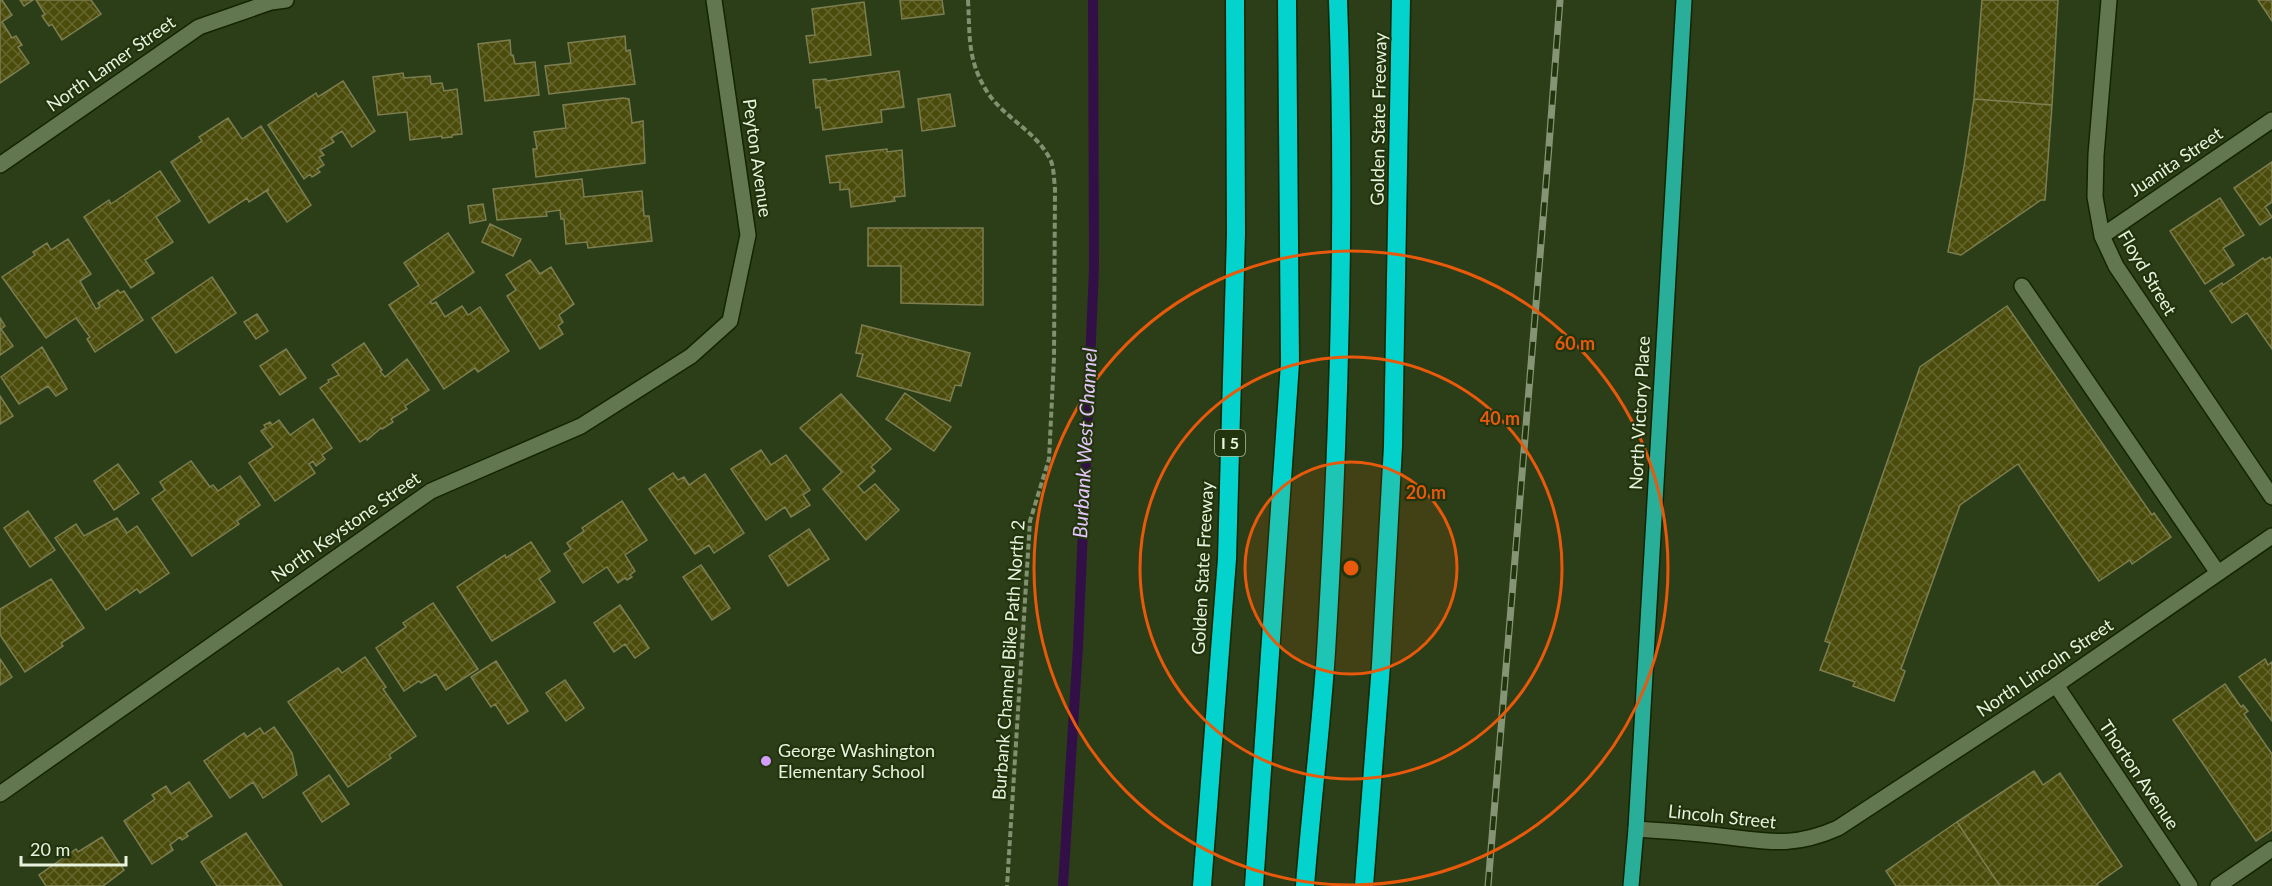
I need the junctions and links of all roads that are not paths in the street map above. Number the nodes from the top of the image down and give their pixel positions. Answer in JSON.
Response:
{"nodes":[{"id":1,"x":286,"y":0,"type":"edge"},
{"id":2,"x":714,"y":0,"type":"edge"},
{"id":3,"x":1235,"y":0,"type":"edge"},
{"id":4,"x":1287,"y":0,"type":"edge"},
{"id":5,"x":1338,"y":0,"type":"edge"},
{"id":6,"x":1401,"y":0,"type":"edge"},
{"id":7,"x":1684,"y":0,"type":"edge"},
{"id":8,"x":2109,"y":0,"type":"edge"},
{"id":9,"x":2272,"y":120,"type":"edge"},
{"id":10,"x":0,"y":165,"type":"edge"},
{"id":11,"x":2102,"y":236,"type":"junction"},
{"id":12,"x":2022,"y":286,"type":"dead end"},
{"id":13,"x":730,"y":321,"type":"joint"},
{"id":14,"x":2272,"y":497,"type":"edge"},
{"id":15,"x":2272,"y":536,"type":"edge"},
{"id":16,"x":2218,"y":573,"type":"junction"},
{"id":17,"x":2056,"y":685,"type":"junction"},
{"id":18,"x":0,"y":794,"type":"edge"},
{"id":19,"x":1838,"y":828,"type":"joint"},
{"id":20,"x":1636,"y":829,"type":"junction"},
{"id":21,"x":2272,"y":849,"type":"edge"},
{"id":22,"x":1202,"y":886,"type":"edge"},
{"id":23,"x":1254,"y":886,"type":"edge"},
{"id":24,"x":1305,"y":886,"type":"edge"},
{"id":25,"x":1364,"y":886,"type":"edge"},
{"id":26,"x":1631,"y":886,"type":"edge"},
{"id":27,"x":2190,"y":886,"type":"edge"},
{"id":28,"x":2218,"y":886,"type":"edge"}],
"edges":[{"from":1,"to":10,"type":"street","name":"North Lamer Street"},
{"from":2,"to":13,"type":"street","name":"Peyton Avenue"},
{"from":3,"to":22,"type":"highway","name":"Golden State Freeway","number":"I 5"},
{"from":4,"to":23,"type":"highway"},
{"from":5,"to":24,"type":"highway"},
{"from":6,"to":25,"type":"highway","name":"Golden State Freeway"},
{"from":7,"to":20,"type":"main road","name":"North Victory Place"},
{"from":8,"to":11,"type":"street","name":"Floyd Street"},
{"from":9,"to":11,"type":"street","name":"Juanita Street"},
{"from":11,"to":14,"type":"street","name":"Floyd Street"},
{"from":12,"to":16,"type":"street"},
{"from":13,"to":18,"type":"street","name":"North Keystone Street"},
{"from":15,"to":16,"type":"street","name":"North Lincoln Street"},
{"from":16,"to":17,"type":"street","name":"North Lincoln Street"},
{"from":17,"to":19,"type":"street","name":"North Lincoln Street"},
{"from":17,"to":27,"type":"street","name":"Thorton Avenue"},
{"from":19,"to":20,"type":"street","name":"Lincoln Street"},
{"from":20,"to":26,"type":"main road","name":"North Victory Place"},
{"from":21,"to":28,"type":"street"}]}
